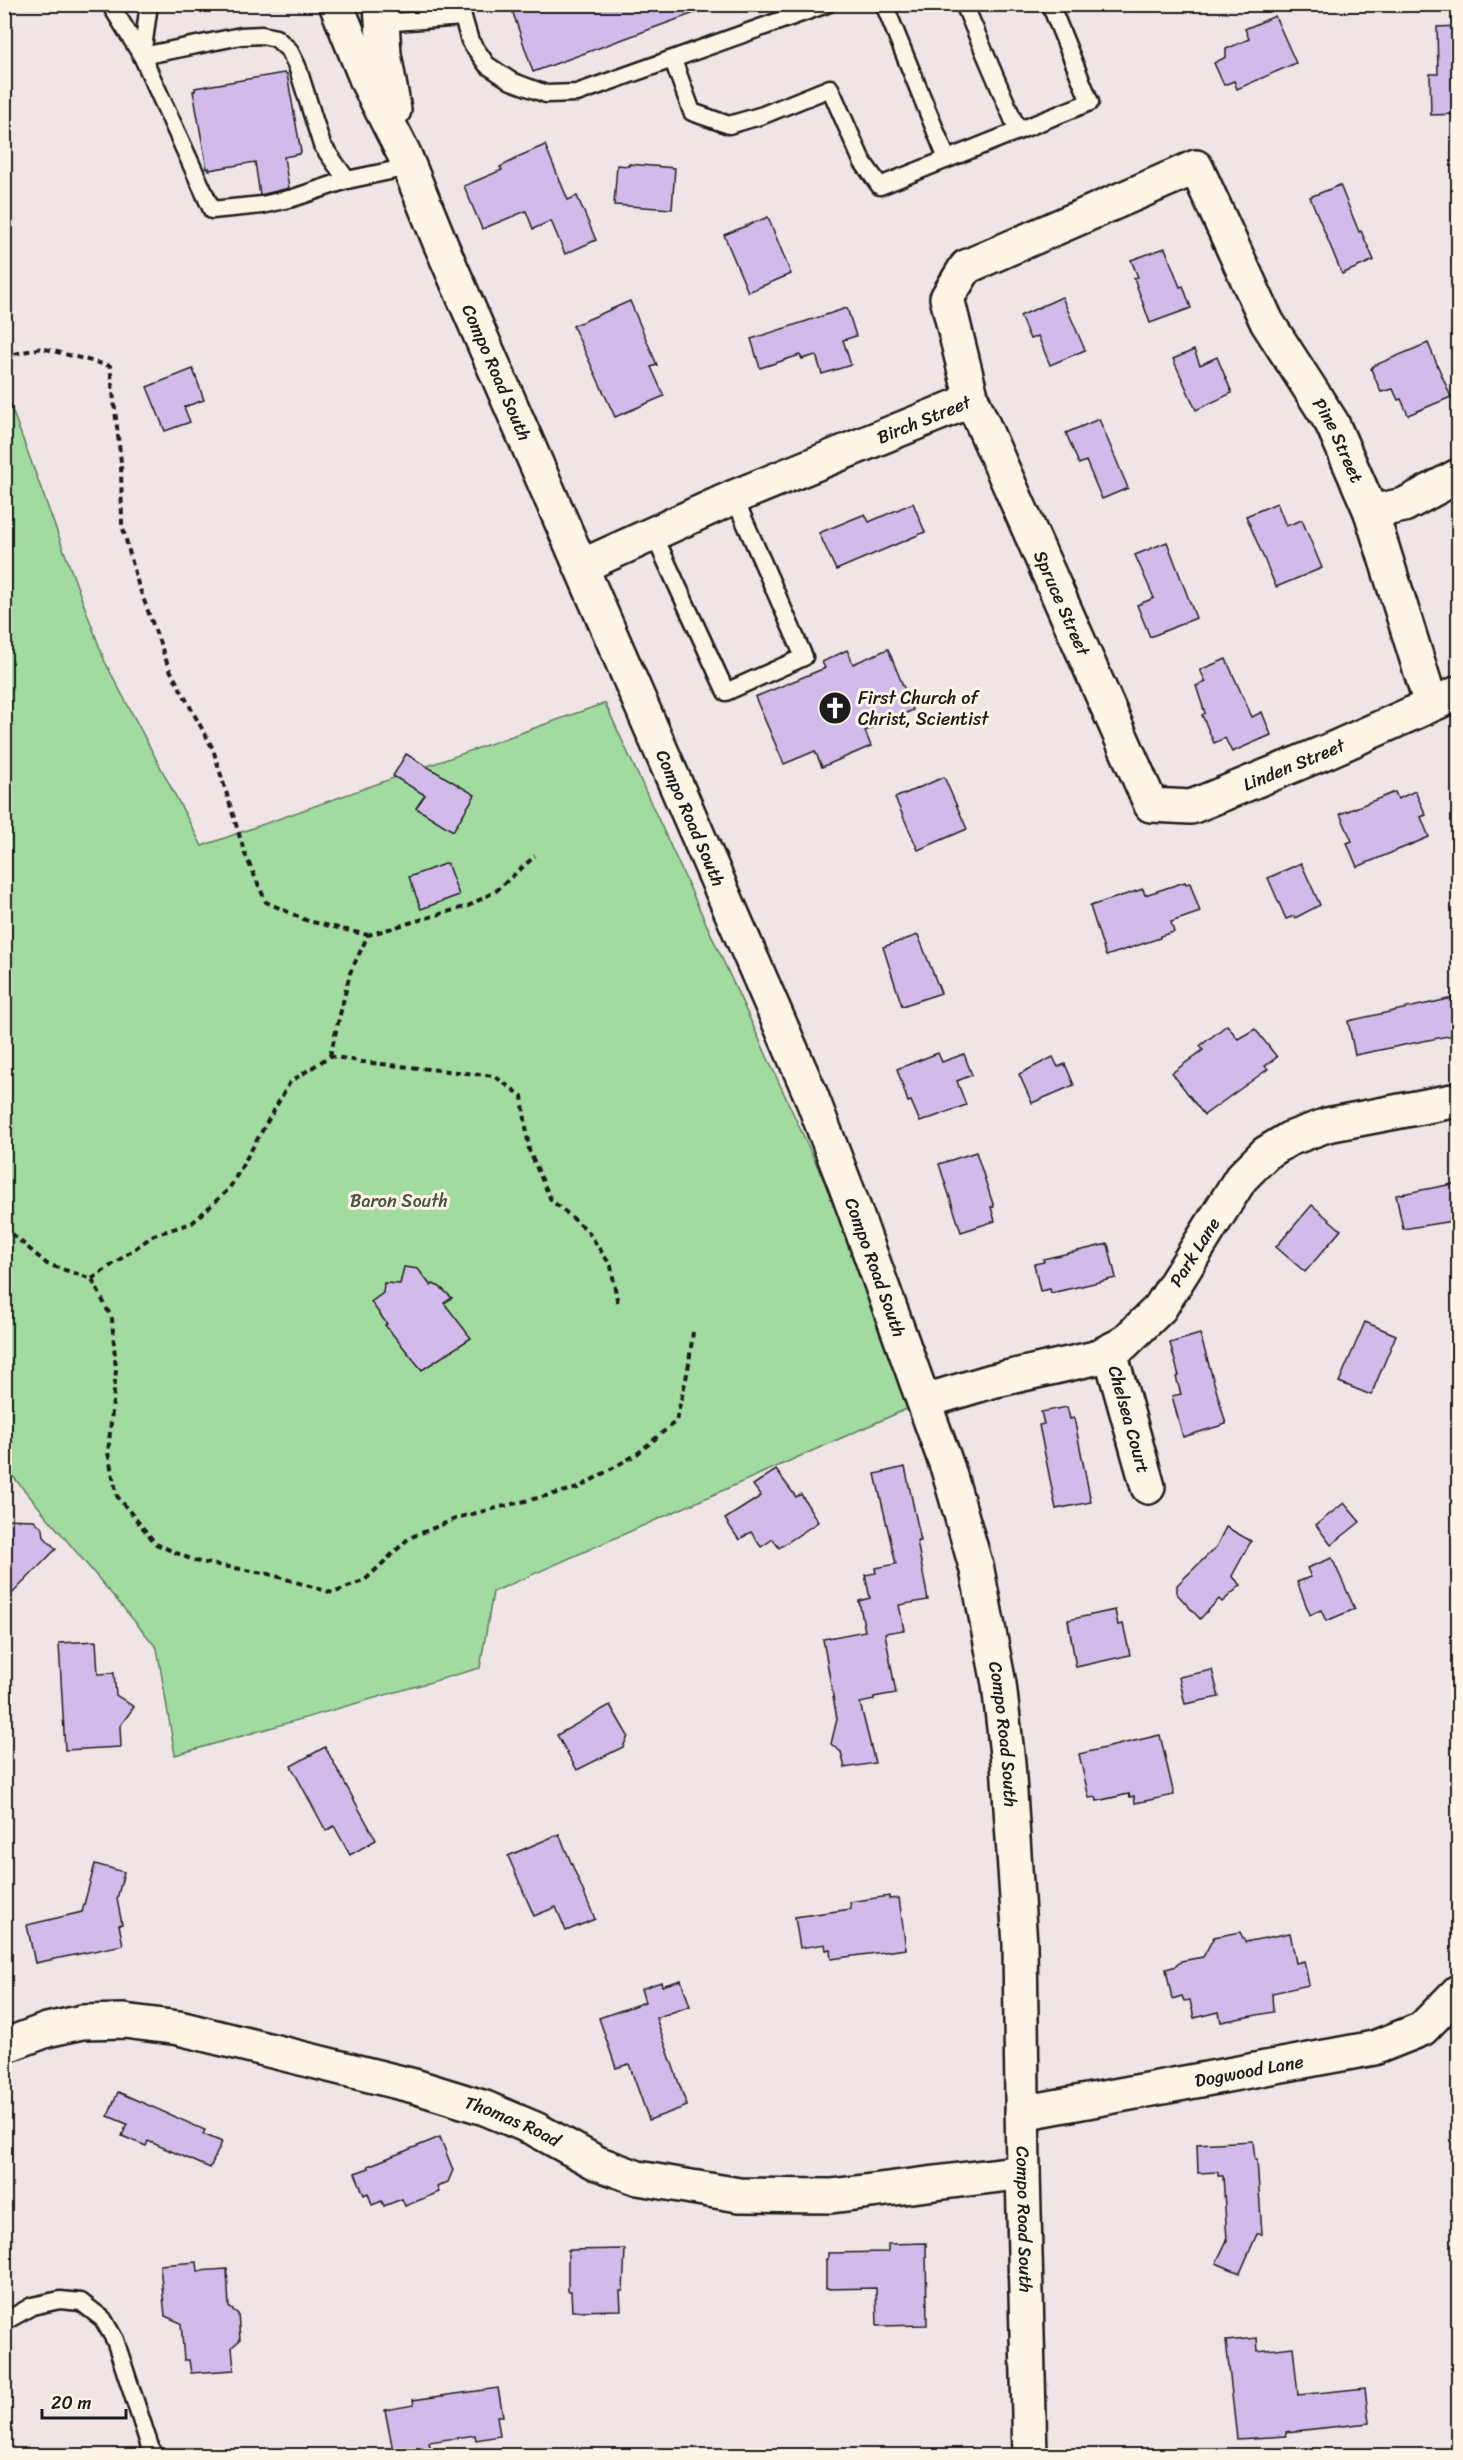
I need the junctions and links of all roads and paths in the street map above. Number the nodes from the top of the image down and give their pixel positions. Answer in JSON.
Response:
{"nodes":[{"id":1,"x":110,"y":4,"type":"edge"},
{"id":2,"x":149,"y":4,"type":"edge"},
{"id":3,"x":336,"y":4,"type":"edge"},
{"id":4,"x":827,"y":4,"type":"edge"},
{"id":5,"x":884,"y":4,"type":"edge"},
{"id":6,"x":964,"y":4,"type":"edge"},
{"id":7,"x":1050,"y":4,"type":"edge"},
{"id":8,"x":461,"y":10,"type":"edge"},
{"id":9,"x":381,"y":14,"type":"edge"},
{"id":10,"x":142,"y":56,"type":"junction"},
{"id":11,"x":673,"y":60,"type":"junction"},
{"id":12,"x":1018,"y":131,"type":"junction"},
{"id":13,"x":947,"y":159,"type":"junction"},
{"id":14,"x":406,"y":160,"type":"junction"},
{"id":15,"x":1196,"y":166,"type":"joint"},
{"id":16,"x":347,"y":180,"type":"junction"},
{"id":17,"x":4,"y":356,"type":"edge"},
{"id":18,"x":972,"y":400,"type":"junction"},
{"id":19,"x":1458,"y":476,"type":"edge"},
{"id":20,"x":734,"y":497,"type":"junction"},
{"id":21,"x":1371,"y":512,"type":"junction"},
{"id":22,"x":654,"y":535,"type":"junction"},
{"id":23,"x":582,"y":566,"type":"junction"},
{"id":24,"x":1445,"y":698,"type":"edge"},
{"id":25,"x":1151,"y":806,"type":"joint"},
{"id":26,"x":535,"y":856,"type":"dead end"},
{"id":27,"x":368,"y":935,"type":"junction"},
{"id":28,"x":330,"y":1056,"type":"junction"},
{"id":29,"x":1458,"y":1100,"type":"edge"},
{"id":30,"x":4,"y":1227,"type":"edge"},
{"id":31,"x":92,"y":1279,"type":"junction"},
{"id":32,"x":618,"y":1305,"type":"dead end"},
{"id":33,"x":693,"y":1332,"type":"dead end"},
{"id":34,"x":1110,"y":1352,"type":"junction"},
{"id":35,"x":925,"y":1401,"type":"junction"},
{"id":36,"x":1148,"y":1487,"type":"dead end"},
{"id":37,"x":1458,"y":1992,"type":"edge"},
{"id":38,"x":4,"y":2046,"type":"edge"},
{"id":39,"x":1022,"y":2113,"type":"junction"},
{"id":40,"x":1023,"y":2172,"type":"junction"},
{"id":41,"x":4,"y":2322,"type":"edge"},
{"id":42,"x":153,"y":2456,"type":"edge"},
{"id":43,"x":1030,"y":2456,"type":"edge"}],
"edges":[{"from":1,"to":10,"type":"lane"},
{"from":2,"to":10,"type":"lane"},
{"from":3,"to":14,"type":"street","name":"Compo Road South"},
{"from":4,"to":11,"type":"lane"},
{"from":5,"to":13,"type":"lane"},
{"from":6,"to":12,"type":"lane"},
{"from":7,"to":12,"type":"lane"},
{"from":8,"to":9,"type":"lane"},
{"from":8,"to":11,"type":"lane"},
{"from":9,"to":14,"type":"street","name":"Compo Road South"},
{"from":10,"to":16,"type":"lane"},
{"from":10,"to":16,"type":"lane"},
{"from":11,"to":13,"type":"lane"},
{"from":12,"to":13,"type":"lane"},
{"from":14,"to":16,"type":"lane"},
{"from":14,"to":23,"type":"street","name":"Compo Road South"},
{"from":15,"to":18,"type":"street","name":"Birch Street"},
{"from":15,"to":21,"type":"street","name":"Pine Street"},
{"from":17,"to":27,"type":"path"},
{"from":18,"to":20,"type":"street","name":"Birch Street"},
{"from":18,"to":25,"type":"street","name":"Spruce Street"},
{"from":19,"to":21,"type":"street"},
{"from":20,"to":22,"type":"street","name":"Birch Street"},
{"from":20,"to":22,"type":"lane"},
{"from":21,"to":24,"type":"street","name":"Pine Street"},
{"from":22,"to":23,"type":"street","name":"Birch Street"},
{"from":23,"to":35,"type":"street","name":"Compo Road South"},
{"from":24,"to":25,"type":"street","name":"Linden Street"},
{"from":26,"to":27,"type":"path"},
{"from":27,"to":28,"type":"path"},
{"from":28,"to":31,"type":"path"},
{"from":28,"to":32,"type":"path"},
{"from":29,"to":34,"type":"street","name":"Park Lane"},
{"from":30,"to":31,"type":"path"},
{"from":31,"to":33,"type":"path"},
{"from":34,"to":35,"type":"street","name":"Park Lane"},
{"from":34,"to":36,"type":"street","name":"Chelsea Court"},
{"from":35,"to":39,"type":"street","name":"Compo Road South"},
{"from":37,"to":39,"type":"street","name":"Dogwood Lane"},
{"from":38,"to":40,"type":"street","name":"Thomas Road"},
{"from":39,"to":40,"type":"street","name":"Compo Road South"},
{"from":40,"to":43,"type":"street","name":"Compo Road South"},
{"from":41,"to":42,"type":"lane"}]}
